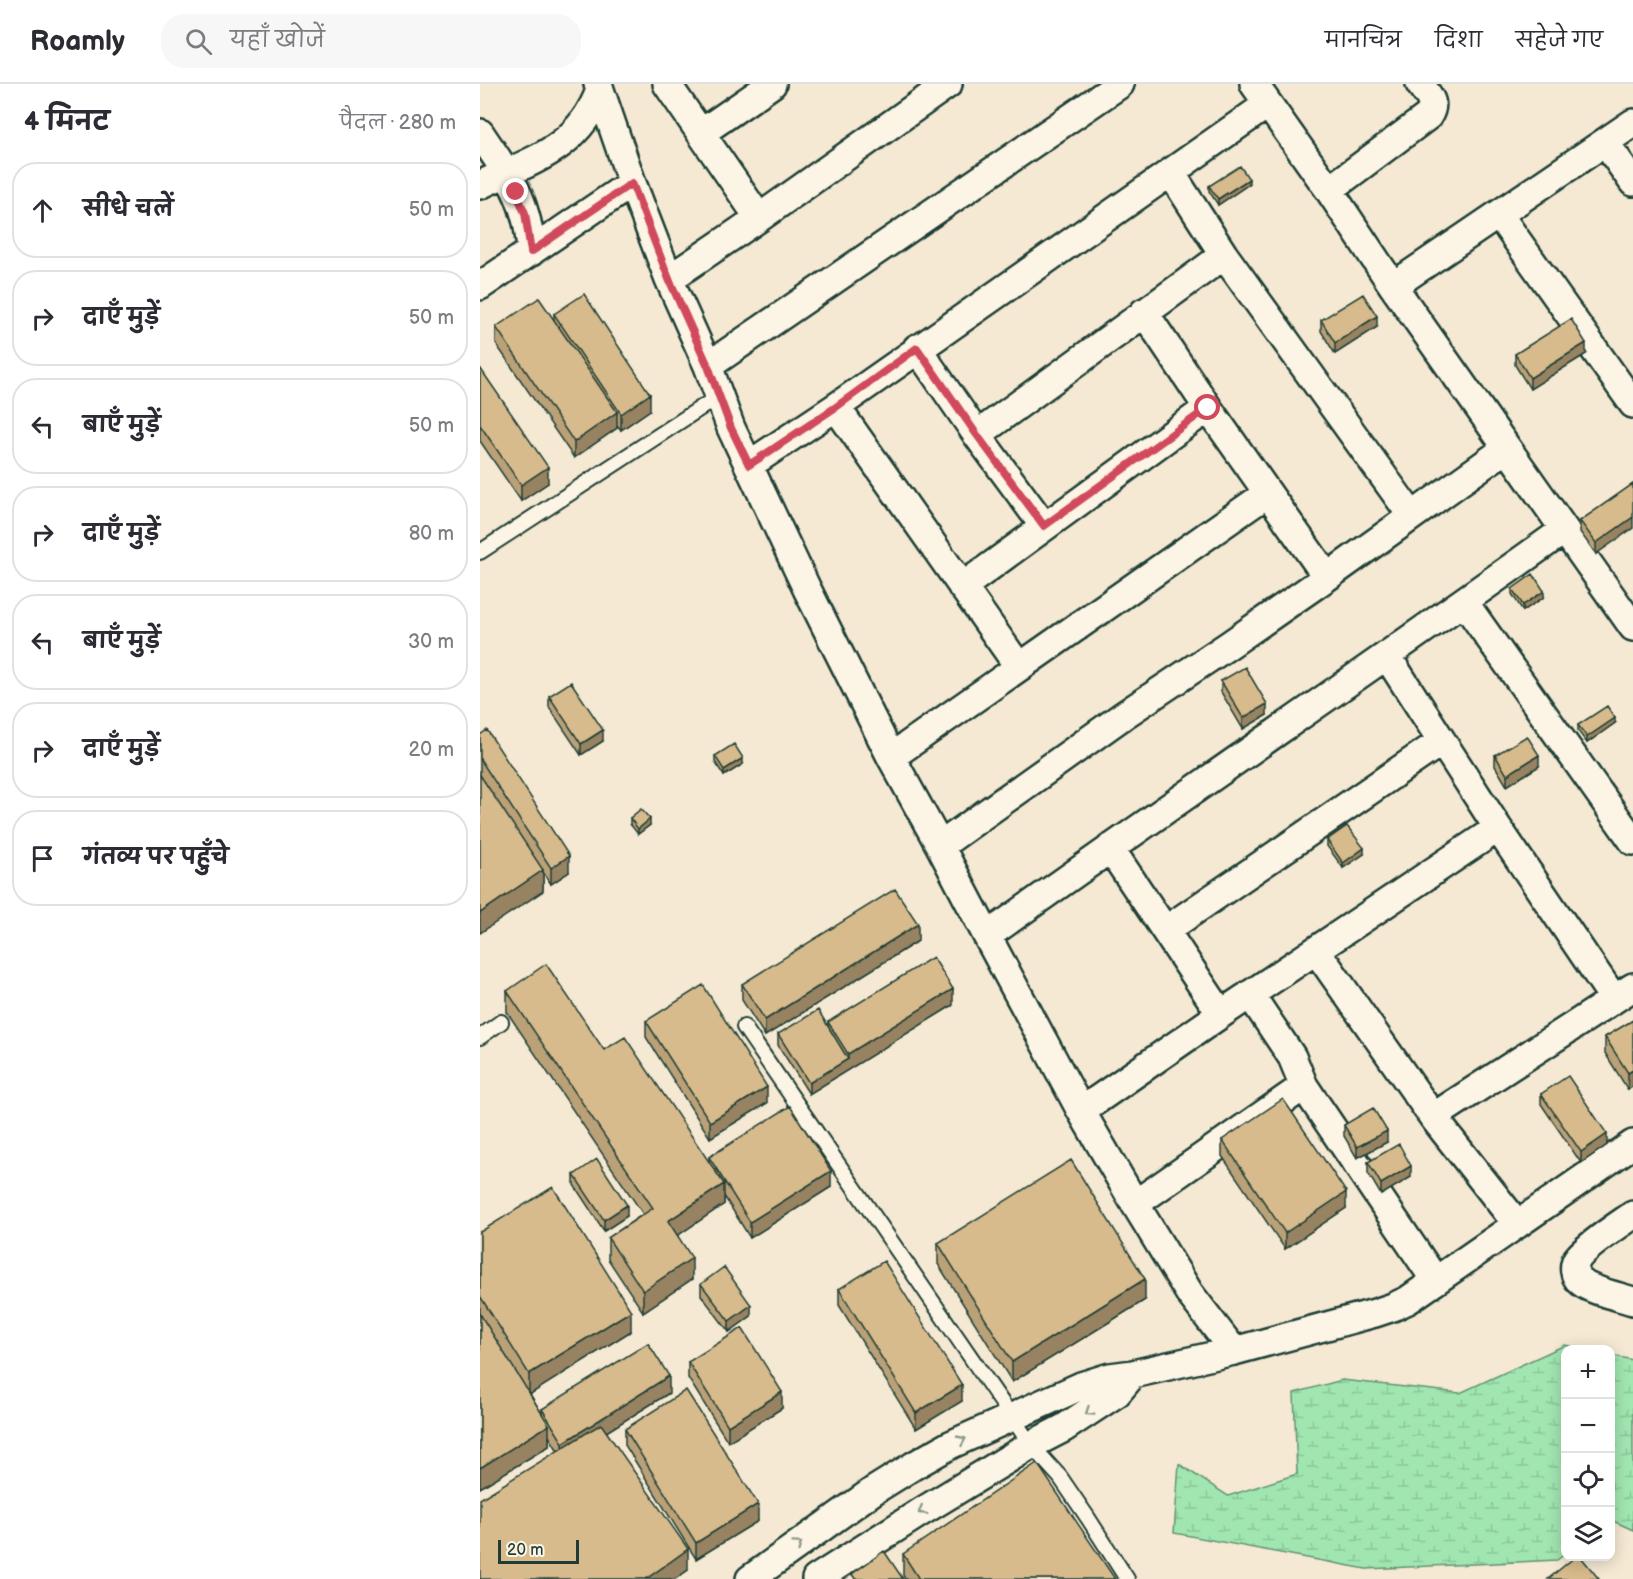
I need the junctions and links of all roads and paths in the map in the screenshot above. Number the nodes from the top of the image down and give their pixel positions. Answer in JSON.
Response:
{"nodes":[{"id":1,"x":667,"y":84,"type":"edge"},
{"id":2,"x":772,"y":84,"type":"edge"},
{"id":3,"x":948,"y":84,"type":"edge"},
{"id":4,"x":1420,"y":84,"type":"edge"},
{"id":5,"x":1115,"y":85,"type":"edge"},
{"id":6,"x":599,"y":87,"type":"edge"},
{"id":7,"x":1261,"y":94,"type":"edge"},
{"id":8,"x":1633,"y":123,"type":"edge"},
{"id":9,"x":480,"y":133,"type":"edge"},
{"id":10,"x":701,"y":133,"type":"junction"},
{"id":11,"x":1605,"y":142,"type":"junction"},
{"id":12,"x":507,"y":173,"type":"junction"},
{"id":13,"x":1171,"y":173,"type":"junction"},
{"id":14,"x":1633,"y":182,"type":"edge"},
{"id":15,"x":632,"y":183,"type":"junction"},
{"id":16,"x":480,"y":185,"type":"edge"},
{"id":17,"x":1329,"y":190,"type":"junction"},
{"id":18,"x":1498,"y":215,"type":"junction"},
{"id":19,"x":759,"y":218,"type":"junction"},
{"id":20,"x":531,"y":252,"type":"junction"},
{"id":21,"x":1224,"y":255,"type":"junction"},
{"id":22,"x":669,"y":279,"type":"junction"},
{"id":23,"x":480,"y":286,"type":"edge"},
{"id":24,"x":1393,"y":286,"type":"junction"},
{"id":25,"x":1144,"y":312,"type":"junction"},
{"id":26,"x":917,"y":348,"type":"junction"},
{"id":27,"x":708,"y":366,"type":"junction"},
{"id":28,"x":719,"y":396,"type":"junction"},
{"id":29,"x":1633,"y":404,"type":"edge"},
{"id":30,"x":836,"y":407,"type":"junction"},
{"id":31,"x":1208,"y":408,"type":"junction"},
{"id":32,"x":977,"y":435,"type":"junction"},
{"id":33,"x":1507,"y":448,"type":"junction"},
{"id":34,"x":749,"y":465,"type":"junction"},
{"id":35,"x":1268,"y":493,"type":"junction"},
{"id":36,"x":1412,"y":516,"type":"junction"},
{"id":37,"x":1044,"y":526,"type":"junction"},
{"id":38,"x":1564,"y":530,"type":"junction"},
{"id":39,"x":480,"y":552,"type":"edge"},
{"id":40,"x":1328,"y":577,"type":"junction"},
{"id":41,"x":962,"y":587,"type":"junction"},
{"id":42,"x":1464,"y":602,"type":"junction"},
{"id":43,"x":1633,"y":627,"type":"edge"},
{"id":44,"x":1387,"y":656,"type":"junction"},
{"id":45,"x":1019,"y":667,"type":"junction"},
{"id":46,"x":1442,"y":741,"type":"junction"},
{"id":47,"x":891,"y":757,"type":"junction"},
{"id":48,"x":1498,"y":828,"type":"junction"},
{"id":49,"x":1633,"y":841,"type":"edge"},
{"id":50,"x":940,"y":846,"type":"junction"},
{"id":51,"x":1110,"y":848,"type":"junction"},
{"id":52,"x":1166,"y":930,"type":"junction"},
{"id":53,"x":987,"y":936,"type":"junction"},
{"id":54,"x":1316,"y":950,"type":"junction"},
{"id":55,"x":1624,"y":993,"type":"edge"},
{"id":56,"x":1250,"y":994,"type":"junction"},
{"id":57,"x":1221,"y":1014,"type":"junction"},
{"id":58,"x":501,"y":1022,"type":"dead end"},
{"id":59,"x":744,"y":1027,"type":"dead end"},
{"id":60,"x":480,"y":1037,"type":"edge"},
{"id":61,"x":1304,"y":1086,"type":"junction"},
{"id":62,"x":1081,"y":1111,"type":"junction"},
{"id":63,"x":1433,"y":1117,"type":"junction"},
{"id":64,"x":1633,"y":1144,"type":"edge"},
{"id":65,"x":1135,"y":1204,"type":"junction"},
{"id":66,"x":1633,"y":1215,"type":"edge"},
{"id":67,"x":1517,"y":1224,"type":"junction"},
{"id":68,"x":1435,"y":1280,"type":"junction"},
{"id":69,"x":1633,"y":1301,"type":"edge"},
{"id":70,"x":1234,"y":1352,"type":"junction"},
{"id":71,"x":1133,"y":1374,"type":"junction"},
{"id":72,"x":1011,"y":1417,"type":"junction"},
{"id":73,"x":1031,"y":1445,"type":"junction"},
{"id":74,"x":750,"y":1579,"type":"edge"},
{"id":75,"x":816,"y":1579,"type":"edge"},
{"id":76,"x":1127,"y":1579,"type":"edge"}],
"edges":[{"from":1,"to":10,"type":"street"},
{"from":2,"to":10,"type":"street"},
{"from":3,"to":19,"type":"street"},
{"from":4,"to":17,"type":"street"},
{"from":5,"to":27,"type":"street"},
{"from":6,"to":12,"type":"street"},
{"from":6,"to":15,"type":"street"},
{"from":7,"to":13,"type":"street"},
{"from":7,"to":17,"type":"street"},
{"from":8,"to":11,"type":"street"},
{"from":9,"to":12,"type":"street"},
{"from":10,"to":19,"type":"street"},
{"from":11,"to":14,"type":"street"},
{"from":11,"to":18,"type":"street"},
{"from":12,"to":16,"type":"street"},
{"from":12,"to":20,"type":"street"},
{"from":13,"to":21,"type":"street"},
{"from":13,"to":26,"type":"street"},
{"from":15,"to":20,"type":"street"},
{"from":15,"to":22,"type":"street"},
{"from":17,"to":24,"type":"street"},
{"from":18,"to":24,"type":"street"},
{"from":18,"to":29,"type":"street"},
{"from":19,"to":22,"type":"street"},
{"from":20,"to":23,"type":"street"},
{"from":21,"to":25,"type":"street"},
{"from":21,"to":36,"type":"street"},
{"from":22,"to":27,"type":"street"},
{"from":24,"to":33,"type":"street"},
{"from":25,"to":31,"type":"street"},
{"from":25,"to":32,"type":"street"},
{"from":26,"to":30,"type":"street"},
{"from":26,"to":32,"type":"street"},
{"from":27,"to":28,"type":"street"},
{"from":28,"to":34,"type":"street"},
{"from":28,"to":39,"type":"lane"},
{"from":30,"to":34,"type":"street"},
{"from":30,"to":41,"type":"street"},
{"from":31,"to":35,"type":"street"},
{"from":31,"to":37,"type":"street"},
{"from":32,"to":37,"type":"street"},
{"from":33,"to":36,"type":"street"},
{"from":33,"to":38,"type":"street"},
{"from":34,"to":47,"type":"street"},
{"from":35,"to":40,"type":"street"},
{"from":35,"to":45,"type":"street"},
{"from":36,"to":40,"type":"street"},
{"from":37,"to":41,"type":"street"},
{"from":38,"to":42,"type":"street"},
{"from":38,"to":43,"type":"street"},
{"from":40,"to":50,"type":"street"},
{"from":41,"to":45,"type":"street"},
{"from":42,"to":44,"type":"street"},
{"from":42,"to":49,"type":"street"},
{"from":44,"to":46,"type":"street"},
{"from":44,"to":51,"type":"street"},
{"from":45,"to":47,"type":"street"},
{"from":46,"to":48,"type":"street"},
{"from":46,"to":52,"type":"street"},
{"from":47,"to":50,"type":"street"},
{"from":48,"to":54,"type":"street"},
{"from":48,"to":55,"type":"street"},
{"from":50,"to":53,"type":"street"},
{"from":51,"to":52,"type":"street"},
{"from":51,"to":53,"type":"street"},
{"from":52,"to":57,"type":"street"},
{"from":53,"to":62,"type":"street"},
{"from":54,"to":56,"type":"street"},
{"from":54,"to":63,"type":"street"},
{"from":55,"to":63,"type":"street"},
{"from":56,"to":57,"type":"street"},
{"from":56,"to":61,"type":"street"},
{"from":57,"to":62,"type":"street"},
{"from":58,"to":60,"type":"lane"},
{"from":59,"to":72,"type":"lane"},
{"from":61,"to":65,"type":"street"},
{"from":61,"to":68,"type":"street"},
{"from":62,"to":65,"type":"street"},
{"from":63,"to":67,"type":"street"},
{"from":64,"to":67,"type":"street"},
{"from":65,"to":70,"type":"street"},
{"from":66,"to":69,"type":"street"},
{"from":67,"to":68,"type":"street"},
{"from":68,"to":70,"type":"street"},
{"from":70,"to":71,"type":"street"},
{"from":71,"to":72,"type":"street"},
{"from":71,"to":73,"type":"street","one_way":true},
{"from":72,"to":73,"type":"lane"},
{"from":74,"to":72,"type":"street","one_way":true},
{"from":73,"to":75,"type":"street","one_way":true},
{"from":73,"to":76,"type":"lane"}]}
